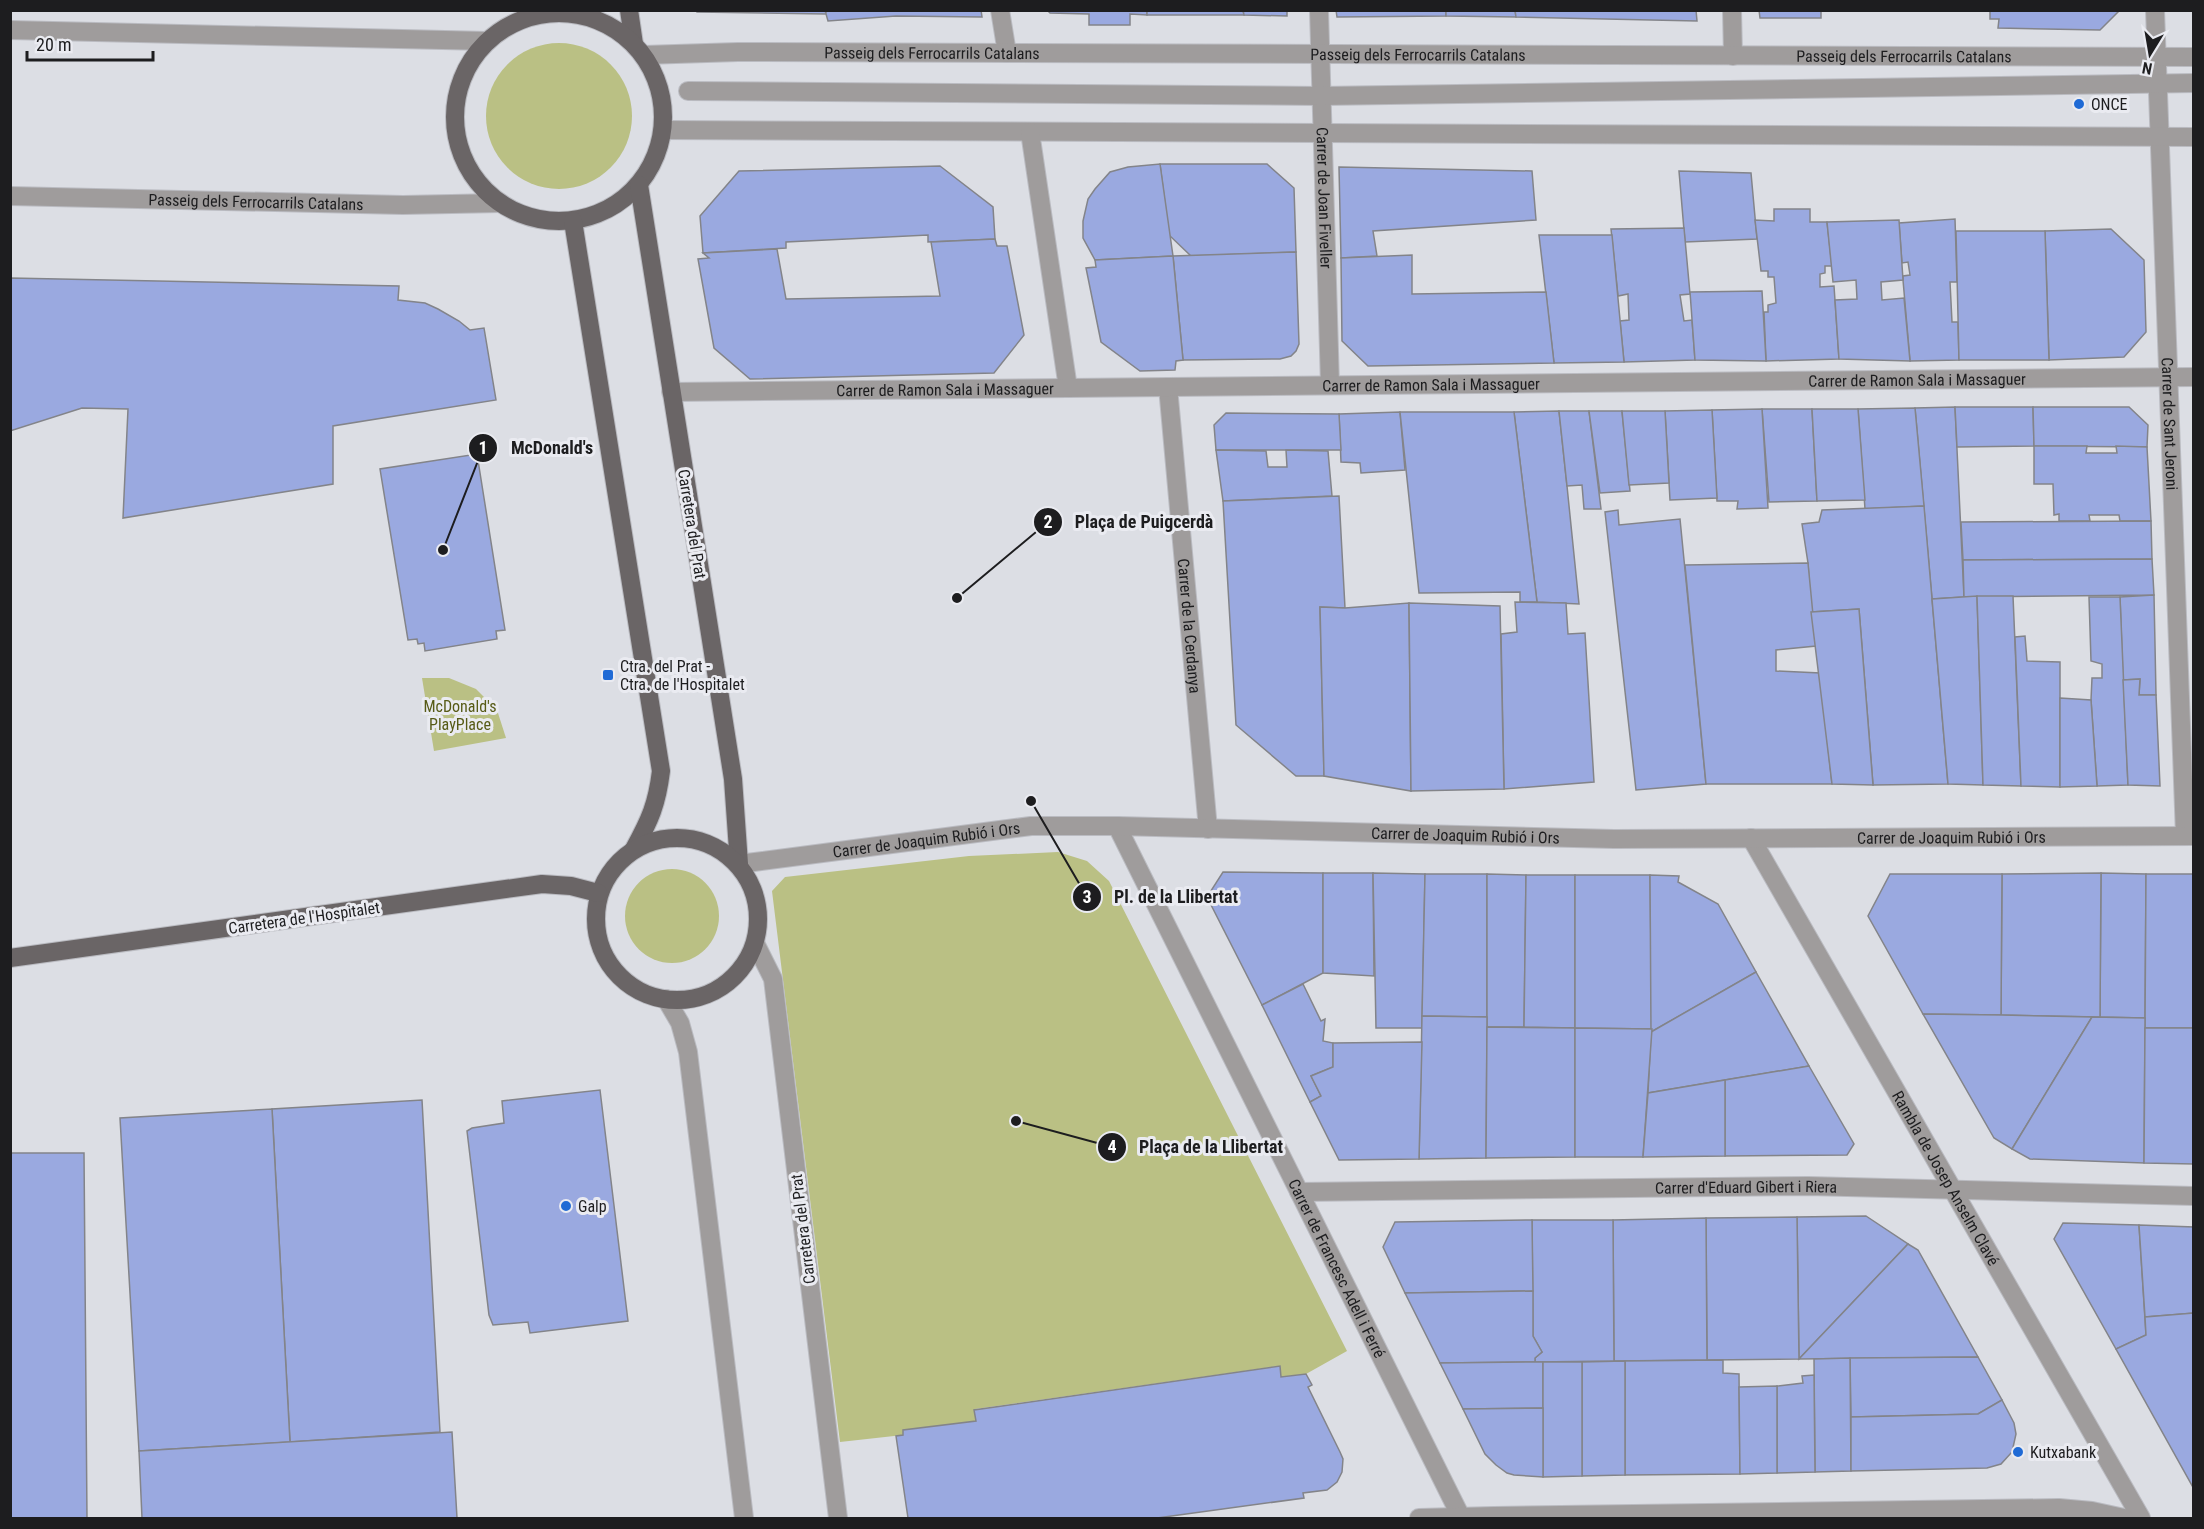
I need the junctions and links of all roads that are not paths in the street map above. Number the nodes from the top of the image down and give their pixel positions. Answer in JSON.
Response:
{"nodes":[{"id":1,"x":629,"y":10,"type":"edge"},
{"id":2,"x":1000,"y":10,"type":"edge"},
{"id":3,"x":1319,"y":10,"type":"edge"},
{"id":4,"x":1732,"y":10,"type":"edge"},
{"id":5,"x":2156,"y":10,"type":"edge"},
{"id":6,"x":513,"y":17,"type":"edge"},
{"id":7,"x":10,"y":30,"type":"edge"},
{"id":8,"x":487,"y":41,"type":"junction"},
{"id":9,"x":639,"y":50,"type":"junction"},
{"id":10,"x":1007,"y":54,"type":"junction"},
{"id":11,"x":1320,"y":55,"type":"junction"},
{"id":12,"x":1733,"y":56,"type":"junction"},
{"id":13,"x":2157,"y":57,"type":"junction"},
{"id":14,"x":2193,"y":57,"type":"edge"},
{"id":15,"x":2158,"y":82,"type":"junction"},
{"id":16,"x":2193,"y":83,"type":"edge"},
{"id":17,"x":688,"y":91,"type":"dead end"},
{"id":18,"x":1321,"y":96,"type":"junction"},
{"id":19,"x":663,"y":130,"type":"junction"},
{"id":20,"x":1030,"y":132,"type":"junction"},
{"id":21,"x":1323,"y":133,"type":"junction"},
{"id":22,"x":2160,"y":137,"type":"junction"},
{"id":23,"x":2193,"y":137,"type":"edge"},
{"id":24,"x":639,"y":185,"type":"junction"},
{"id":25,"x":10,"y":196,"type":"edge"},
{"id":26,"x":500,"y":203,"type":"junction"},
{"id":27,"x":573,"y":221,"type":"junction"},
{"id":28,"x":2193,"y":377,"type":"edge"},
{"id":29,"x":2169,"y":378,"type":"junction"},
{"id":30,"x":1330,"y":385,"type":"junction"},
{"id":31,"x":1168,"y":387,"type":"junction"},
{"id":32,"x":1068,"y":388,"type":"junction"},
{"id":33,"x":670,"y":392,"type":"junction"},
{"id":34,"x":1117,"y":826,"type":"junction"},
{"id":35,"x":1208,"y":829,"type":"junction"},
{"id":36,"x":2189,"y":836,"type":"edge"},
{"id":37,"x":1751,"y":838,"type":"junction"},
{"id":38,"x":634,"y":849,"type":"junction"},
{"id":39,"x":739,"y":864,"type":"junction"},
{"id":40,"x":598,"y":893,"type":"junction"},
{"id":41,"x":755,"y":943,"type":"junction"},
{"id":42,"x":10,"y":958,"type":"edge"},
{"id":43,"x":666,"y":999,"type":"junction"},
{"id":44,"x":1952,"y":1190,"type":"junction"},
{"id":45,"x":1299,"y":1192,"type":"junction"},
{"id":46,"x":2193,"y":1196,"type":"edge"},
{"id":47,"x":1660,"y":1516,"type":"edge"},
{"id":48,"x":1461,"y":1517,"type":"junction"},
{"id":49,"x":744,"y":1518,"type":"edge"},
{"id":50,"x":838,"y":1518,"type":"edge"},
{"id":51,"x":1419,"y":1518,"type":"edge"},
{"id":52,"x":2124,"y":1518,"type":"edge"},
{"id":53,"x":2141,"y":1518,"type":"edge"}],
"edges":[{"from":1,"to":9,"type":"main road"},
{"from":2,"to":10,"type":"street"},
{"from":3,"to":11,"type":"street","name":"Carrer de Joan Fiveller"},
{"from":4,"to":12,"type":"street"},
{"from":5,"to":13,"type":"street","name":"Carrer de Sant Jeroni"},
{"from":6,"to":8,"type":"main road"},
{"from":6,"to":9,"type":"main road"},
{"from":7,"to":8,"type":"street"},
{"from":8,"to":26,"type":"main road"},
{"from":9,"to":10,"type":"street","name":"Passeig dels Ferrocarrils Catalans"},
{"from":9,"to":19,"type":"main road"},
{"from":10,"to":11,"type":"street","name":"Passeig dels Ferrocarrils Catalans"},
{"from":11,"to":12,"type":"street","name":"Passeig dels Ferrocarrils Catalans"},
{"from":11,"to":18,"type":"street","name":"Carrer de Joan Fiveller"},
{"from":12,"to":13,"type":"street","name":"Passeig dels Ferrocarrils Catalans"},
{"from":13,"to":14,"type":"street","name":"Passeig dels Ferrocarrils Catalans"},
{"from":13,"to":15,"type":"street","name":"Carrer de Sant Jeroni"},
{"from":15,"to":16,"type":"street","name":"Passeig dels Ferrocarrils Catalans"},
{"from":15,"to":18,"type":"street","name":"Passeig dels Ferrocarrils Catalans"},
{"from":15,"to":22,"type":"street","name":"Carrer de Sant Jeroni"},
{"from":17,"to":18,"type":"street","name":"Passeig dels Ferrocarrils Catalans"},
{"from":18,"to":21,"type":"street","name":"Carrer de Joan Fiveller"},
{"from":19,"to":20,"type":"street"},
{"from":19,"to":24,"type":"main road"},
{"from":20,"to":21,"type":"street"},
{"from":20,"to":32,"type":"street"},
{"from":21,"to":22,"type":"street"},
{"from":21,"to":30,"type":"street","name":"Carrer de Joan Fiveller"},
{"from":22,"to":23,"type":"street"},
{"from":22,"to":29,"type":"street","name":"Carrer de Sant Jeroni"},
{"from":24,"to":27,"type":"main road"},
{"from":24,"to":33,"type":"main road","name":"Carretera del Prat"},
{"from":25,"to":26,"type":"street","name":"Passeig dels Ferrocarrils Catalans"},
{"from":26,"to":27,"type":"main road"},
{"from":27,"to":38,"type":"main road"},
{"from":28,"to":29,"type":"street","name":"Carrer de Ramon Sala i Massaguer"},
{"from":29,"to":30,"type":"street","name":"Carrer de Ramon Sala i Massaguer"},
{"from":29,"to":36,"type":"street","name":"Carrer de Sant Jeroni"},
{"from":30,"to":31,"type":"street","name":"Carrer de Ramon Sala i Massaguer"},
{"from":31,"to":32,"type":"street","name":"Carrer de Ramon Sala i Massaguer"},
{"from":31,"to":35,"type":"street","name":"Carrer de la Cerdanya"},
{"from":32,"to":33,"type":"street","name":"Carrer de Ramon Sala i Massaguer"},
{"from":33,"to":39,"type":"main road","name":"Carretera del Prat"},
{"from":34,"to":35,"type":"street","name":"Carrer de Joaquim Rubió i Ors"},
{"from":34,"to":39,"type":"street","name":"Carrer de Joaquim Rubió i Ors"},
{"from":34,"to":45,"type":"street","name":"Carrer de Francesc Adell i Ferré"},
{"from":35,"to":37,"type":"street","name":"Carrer de Joaquim Rubió i Ors"},
{"from":36,"to":37,"type":"street","name":"Carrer de Joaquim Rubió i Ors"},
{"from":37,"to":44,"type":"street","name":"Rambla de Josep Anselm Clavé"},
{"from":38,"to":39,"type":"main road"},
{"from":38,"to":40,"type":"main road"},
{"from":39,"to":41,"type":"main road"},
{"from":40,"to":42,"type":"main road","name":"Carretera de l'Hospitalet"},
{"from":40,"to":43,"type":"main road"},
{"from":41,"to":43,"type":"main road"},
{"from":41,"to":50,"type":"street","name":"Carretera del Prat"},
{"from":43,"to":49,"type":"street"},
{"from":44,"to":45,"type":"street","name":"Carrer d'Eduard Gibert i Riera"},
{"from":44,"to":46,"type":"street","name":"Carrer d'Eduard Gibert i Riera"},
{"from":44,"to":53,"type":"street","name":"Rambla de Josep Anselm Clavé"},
{"from":45,"to":48,"type":"street","name":"Carrer de Francesc Adell i Ferré"},
{"from":47,"to":48,"type":"street"},
{"from":47,"to":52,"type":"street"},
{"from":48,"to":51,"type":"street"}]}
